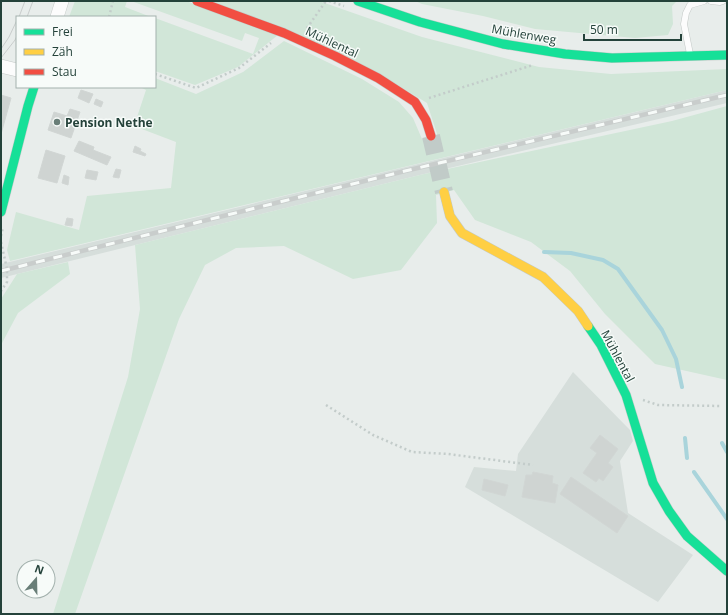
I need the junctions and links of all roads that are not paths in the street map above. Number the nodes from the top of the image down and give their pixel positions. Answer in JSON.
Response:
{"nodes":[{"id":1,"x":62,"y":1,"type":"edge"},
{"id":2,"x":197,"y":1,"type":"edge"},
{"id":3,"x":358,"y":1,"type":"edge"},
{"id":4,"x":704,"y":1,"type":"edge"},
{"id":5,"x":711,"y":1,"type":"edge"},
{"id":6,"x":723,"y":1,"type":"edge"},
{"id":7,"x":57,"y":16,"type":"edge"},
{"id":8,"x":727,"y":54,"type":"edge"},
{"id":9,"x":690,"y":56,"type":"junction"},
{"id":10,"x":1,"y":66,"type":"edge"},
{"id":11,"x":16,"y":70,"type":"edge"},
{"id":12,"x":34,"y":88,"type":"edge"},
{"id":13,"x":431,"y":136,"type":"tunnel mouth"},
{"id":14,"x":444,"y":192,"type":"tunnel mouth"},
{"id":15,"x":1,"y":212,"type":"edge"},
{"id":16,"x":727,"y":571,"type":"edge"}],
"edges":[{"from":1,"to":7,"type":"street"},
{"from":2,"to":13,"type":"street","name":"Mühlental"},
{"from":3,"to":9,"type":"street","name":"Mühlenweg"},
{"from":4,"to":9,"type":"lane"},
{"from":5,"to":6,"type":"lane"},
{"from":8,"to":9,"type":"street","name":"Mühlenweg"},
{"from":10,"to":11,"type":"street"},
{"from":12,"to":15,"type":"street"},
{"from":14,"to":16,"type":"street","name":"Mühlental"}]}
